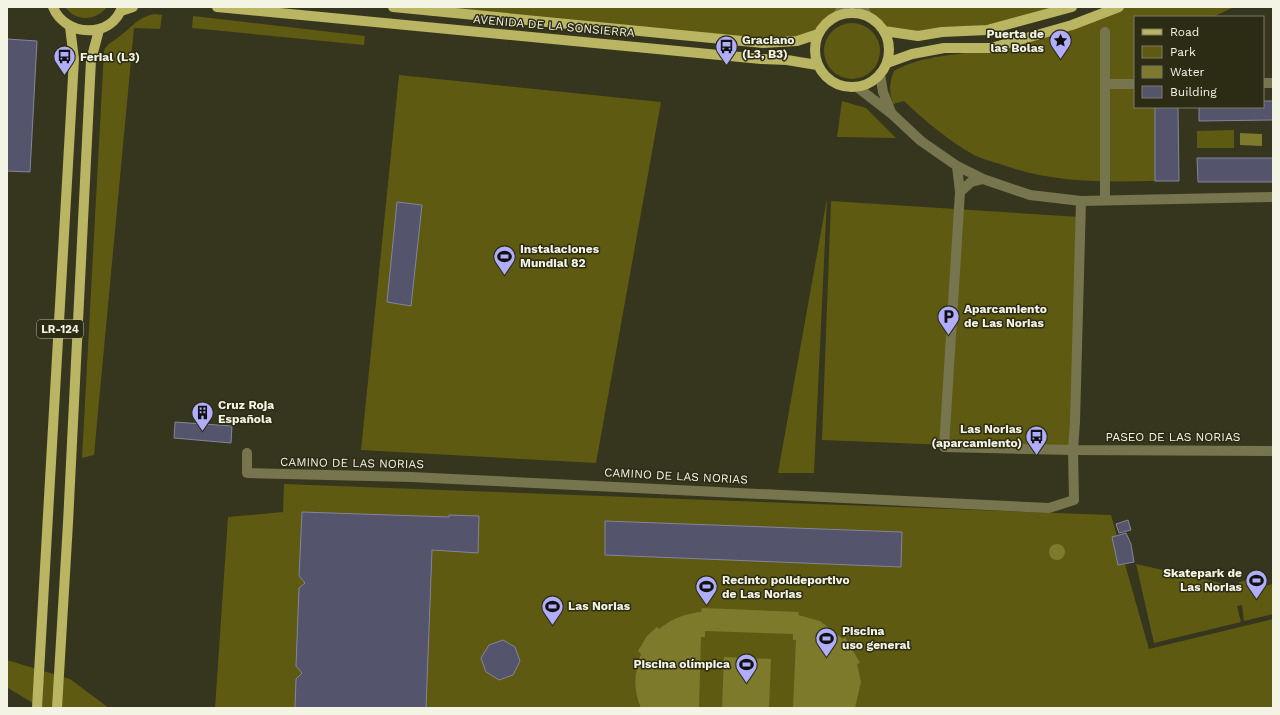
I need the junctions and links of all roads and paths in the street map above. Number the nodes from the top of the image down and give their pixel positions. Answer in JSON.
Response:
{"nodes":[{"id":1,"x":53,"y":7,"type":"edge"},
{"id":2,"x":133,"y":7,"type":"edge"},
{"id":3,"x":217,"y":7,"type":"edge"},
{"id":4,"x":393,"y":7,"type":"edge"},
{"id":5,"x":1072,"y":7,"type":"edge"},
{"id":6,"x":1119,"y":7,"type":"edge"},
{"id":7,"x":122,"y":9,"type":"edge"},
{"id":8,"x":840,"y":11,"type":"edge"},
{"id":9,"x":864,"y":11,"type":"edge"},
{"id":10,"x":70,"y":27,"type":"junction"},
{"id":11,"x":99,"y":30,"type":"junction"},
{"id":12,"x":884,"y":31,"type":"junction"},
{"id":13,"x":1105,"y":32,"type":"dead end"},
{"id":14,"x":818,"y":34,"type":"junction"},
{"id":15,"x":887,"y":63,"type":"junction"},
{"id":16,"x":817,"y":65,"type":"junction"},
{"id":17,"x":880,"y":74,"type":"junction"},
{"id":18,"x":1105,"y":84,"type":"junction"},
{"id":19,"x":1134,"y":84,"type":"edge"},
{"id":20,"x":857,"y":87,"type":"junction"},
{"id":21,"x":892,"y":114,"type":"junction"},
{"id":22,"x":957,"y":166,"type":"junction"},
{"id":23,"x":983,"y":178,"type":"junction"},
{"id":24,"x":960,"y":192,"type":"junction"},
{"id":25,"x":1273,"y":197,"type":"edge"},
{"id":26,"x":1105,"y":200,"type":"junction"},
{"id":27,"x":1081,"y":201,"type":"junction"},
{"id":28,"x":1072,"y":450,"type":"junction"},
{"id":29,"x":1273,"y":451,"type":"edge"},
{"id":30,"x":247,"y":453,"type":"dead end"},
{"id":31,"x":37,"y":708,"type":"edge"},
{"id":32,"x":56,"y":708,"type":"edge"}],
"edges":[{"from":1,"to":10,"type":"main road"},
{"from":2,"to":7,"type":"main road"},
{"from":3,"to":16,"type":"main road","name":"AVENIDA DE LA SONSIERRA"},
{"from":4,"to":14,"type":"main road","name":"AVENIDA DE LA SONSIERRA"},
{"from":5,"to":12,"type":"main road"},
{"from":6,"to":15,"type":"main road"},
{"from":7,"to":11,"type":"main road"},
{"from":8,"to":9,"type":"main road"},
{"from":8,"to":14,"type":"main road"},
{"from":9,"to":12,"type":"main road"},
{"from":10,"to":11,"type":"main road"},
{"from":10,"to":31,"type":"main road","number":"LR-124"},
{"from":11,"to":32,"type":"main road","number":"LR-124"},
{"from":12,"to":15,"type":"main road"},
{"from":13,"to":18,"type":"street"},
{"from":14,"to":16,"type":"main road"},
{"from":15,"to":17,"type":"main road"},
{"from":16,"to":20,"type":"main road"},
{"from":17,"to":20,"type":"main road"},
{"from":17,"to":21,"type":"street"},
{"from":18,"to":19,"type":"street"},
{"from":18,"to":26,"type":"street"},
{"from":20,"to":21,"type":"street"},
{"from":21,"to":22,"type":"street"},
{"from":22,"to":23,"type":"street"},
{"from":22,"to":24,"type":"street"},
{"from":23,"to":24,"type":"street"},
{"from":23,"to":27,"type":"street"},
{"from":24,"to":28,"type":"street","name":"PASEO DE LAS NORIAS"},
{"from":25,"to":26,"type":"street"},
{"from":26,"to":27,"type":"street"},
{"from":27,"to":28,"type":"street"},
{"from":28,"to":29,"type":"street","name":"PASEO DE LAS NORIAS"},
{"from":28,"to":30,"type":"street","name":"CAMINO DE LAS NORIAS"}]}
